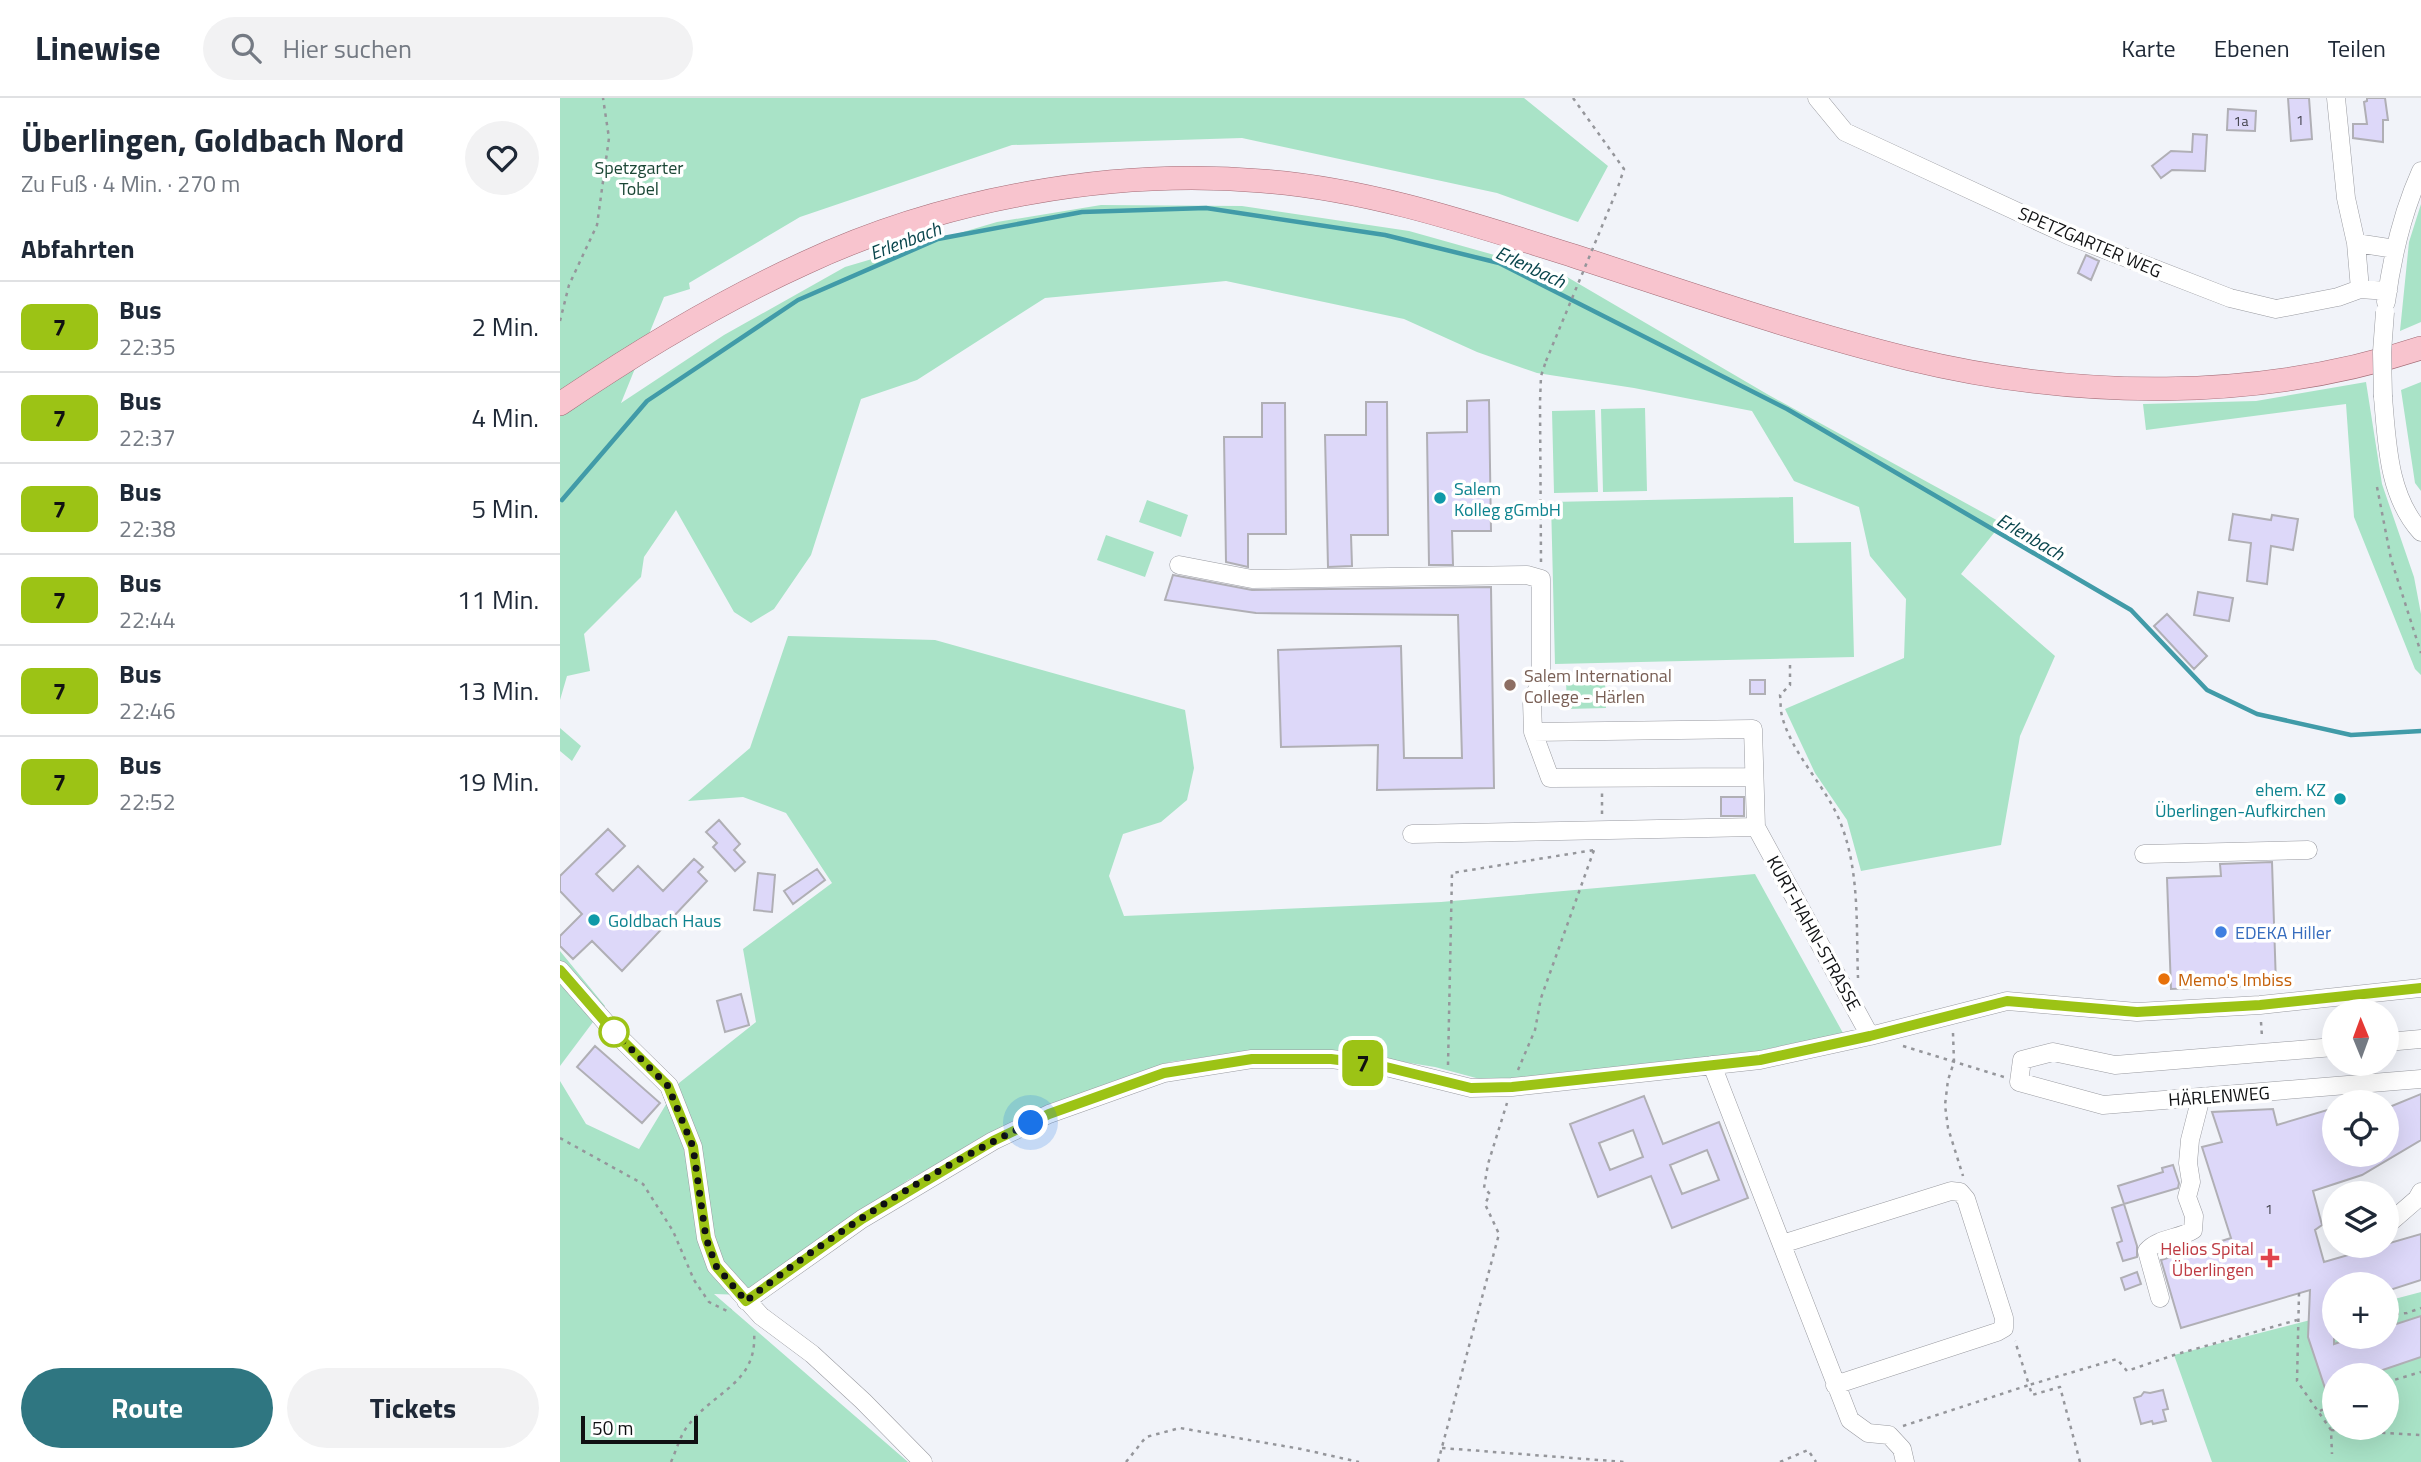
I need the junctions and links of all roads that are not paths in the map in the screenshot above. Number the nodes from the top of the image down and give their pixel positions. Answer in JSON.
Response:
{"nodes":[{"id":1,"x":1817,"y":98,"type":"edge"},
{"id":2,"x":2336,"y":98,"type":"edge"},
{"id":3,"x":2421,"y":171,"type":"edge"},
{"id":4,"x":2356,"y":243,"type":"junction"},
{"id":5,"x":2395,"y":249,"type":"junction"},
{"id":6,"x":2360,"y":289,"type":"junction"},
{"id":7,"x":2388,"y":291,"type":"junction"},
{"id":8,"x":2421,"y":348,"type":"edge"},
{"id":9,"x":560,"y":404,"type":"edge"},
{"id":10,"x":2421,"y":532,"type":"edge"},
{"id":11,"x":1179,"y":565,"type":"dead end"},
{"id":12,"x":1533,"y":732,"type":"junction"},
{"id":13,"x":1754,"y":777,"type":"junction"},
{"id":14,"x":1756,"y":827,"type":"junction"},
{"id":15,"x":1412,"y":834,"type":"dead end"},
{"id":16,"x":2308,"y":850,"type":"dead end"},
{"id":17,"x":2144,"y":854,"type":"dead end"},
{"id":18,"x":560,"y":970,"type":"edge"},
{"id":19,"x":2421,"y":988,"type":"edge"},
{"id":20,"x":1870,"y":1036,"type":"junction"},
{"id":21,"x":2421,"y":1039,"type":"edge"},
{"id":22,"x":2399,"y":1041,"type":"edge"},
{"id":23,"x":2322,"y":1048,"type":"edge"},
{"id":24,"x":1712,"y":1065,"type":"junction"},
{"id":25,"x":2421,"y":1079,"type":"edge"},
{"id":26,"x":2201,"y":1097,"type":"junction"},
{"id":27,"x":2421,"y":1192,"type":"edge"},
{"id":28,"x":2399,"y":1212,"type":"edge"},
{"id":29,"x":1782,"y":1244,"type":"junction"},
{"id":30,"x":2160,"y":1298,"type":"dead end"},
{"id":31,"x":746,"y":1301,"type":"junction"},
{"id":32,"x":1835,"y":1385,"type":"junction"},
{"id":33,"x":923,"y":1462,"type":"edge"},
{"id":34,"x":1905,"y":1462,"type":"edge"}],
"edges":[{"from":1,"to":6,"type":"street","name":"SPETZGARTER WEG"},
{"from":2,"to":4,"type":"street"},
{"from":3,"to":5,"type":"street"},
{"from":4,"to":5,"type":"street"},
{"from":4,"to":6,"type":"street"},
{"from":5,"to":7,"type":"street"},
{"from":6,"to":7,"type":"street","name":"SPETZGARTER WEG"},
{"from":7,"to":10,"type":"street","bridge":true},
{"from":8,"to":9,"type":"main road"},
{"from":11,"to":12,"type":"street"},
{"from":12,"to":13,"type":"street"},
{"from":12,"to":13,"type":"street","name":"KURT-HAHN-STRASSE"},
{"from":13,"to":14,"type":"street","name":"KURT-HAHN-STRASSE"},
{"from":14,"to":15,"type":"street"},
{"from":14,"to":20,"type":"street","name":"KURT-HAHN-STRASSE"},
{"from":16,"to":17,"type":"street"},
{"from":18,"to":31,"type":"street"},
{"from":19,"to":20,"type":"street"},
{"from":20,"to":24,"type":"street"},
{"from":21,"to":22,"type":"street"},
{"from":23,"to":26,"type":"street","name":"HÄRLENWEG"},
{"from":24,"to":29,"type":"street"},
{"from":24,"to":31,"type":"street"},
{"from":25,"to":26,"type":"street","name":"HÄRLENWEG"},
{"from":26,"to":30,"type":"street"},
{"from":27,"to":28,"type":"street"},
{"from":29,"to":32,"type":"street"},
{"from":29,"to":32,"type":"street"},
{"from":31,"to":33,"type":"street"},
{"from":32,"to":34,"type":"street"}]}
